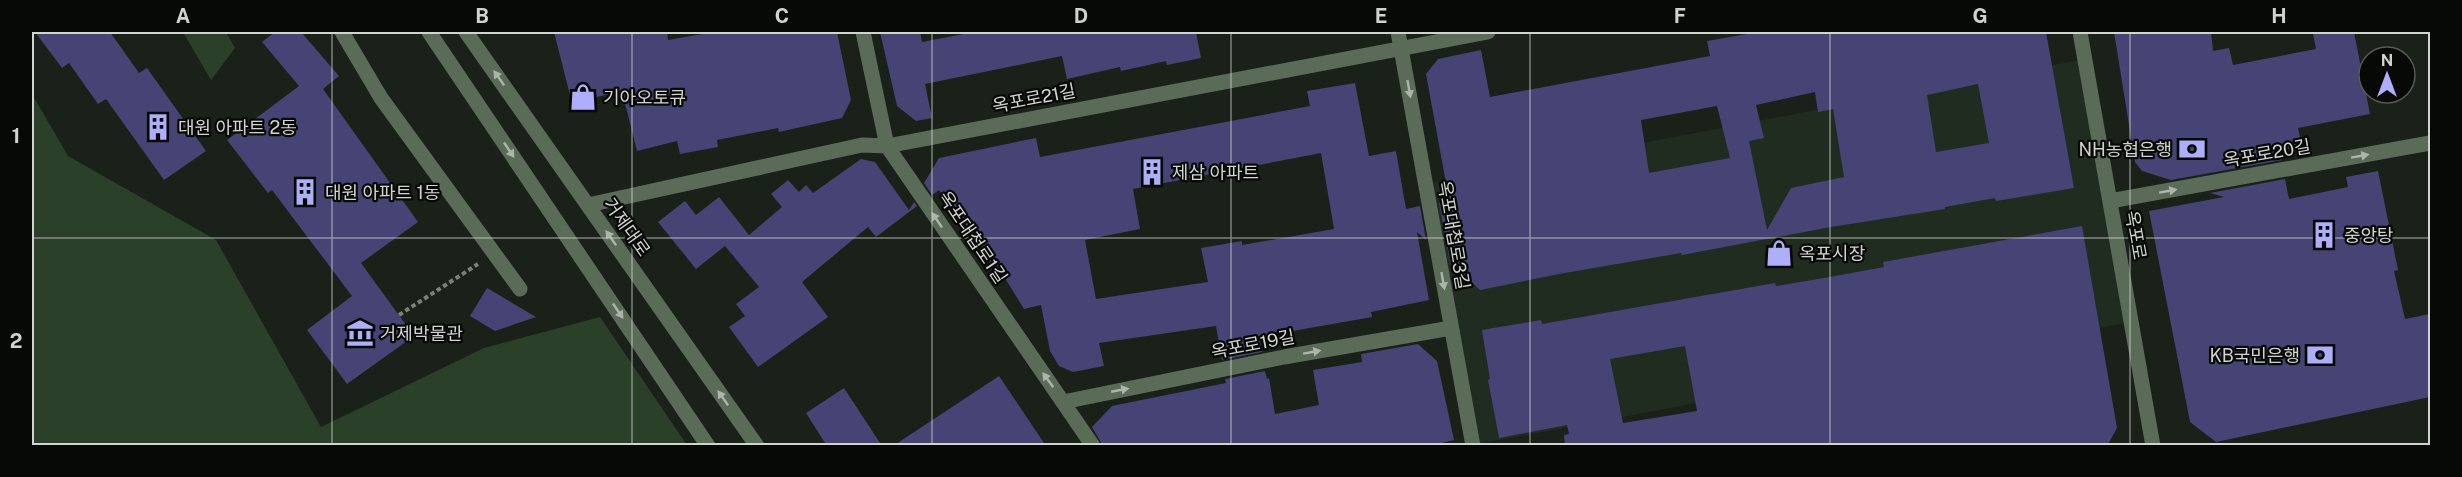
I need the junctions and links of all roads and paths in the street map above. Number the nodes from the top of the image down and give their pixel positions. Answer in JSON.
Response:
{"nodes":[{"id":1,"x":342,"y":32,"type":"edge"},
{"id":2,"x":429,"y":32,"type":"edge"},
{"id":3,"x":466,"y":32,"type":"edge"},
{"id":4,"x":863,"y":32,"type":"edge"},
{"id":5,"x":1398,"y":32,"type":"edge"},
{"id":6,"x":1488,"y":32,"type":"edge"},
{"id":7,"x":2080,"y":32,"type":"edge"},
{"id":8,"x":1401,"y":48,"type":"junction"},
{"id":9,"x":2430,"y":143,"type":"edge"},
{"id":10,"x":887,"y":146,"type":"junction"},
{"id":11,"x":2110,"y":201,"type":"junction"},
{"id":12,"x":588,"y":205,"type":"junction"},
{"id":13,"x":494,"y":253,"type":"junction"},
{"id":14,"x":520,"y":289,"type":"dead end"},
{"id":15,"x":399,"y":315,"type":"dead end"},
{"id":16,"x":1451,"y":328,"type":"junction"},
{"id":17,"x":1063,"y":402,"type":"junction"},
{"id":18,"x":708,"y":446,"type":"edge"},
{"id":19,"x":757,"y":446,"type":"edge"},
{"id":20,"x":1093,"y":446,"type":"edge"},
{"id":21,"x":1473,"y":446,"type":"edge"},
{"id":22,"x":2153,"y":446,"type":"edge"}],
"edges":[{"from":1,"to":13,"type":"street"},
{"from":2,"to":18,"type":"street","one_way":true},
{"from":12,"to":3,"type":"street","name":"거제대로","one_way":true},
{"from":4,"to":10,"type":"street","name":"옥포대첩로1길"},
{"from":5,"to":8,"type":"street","name":"옥포대첩로3길"},
{"from":6,"to":8,"type":"street","name":"옥포로21길"},
{"from":7,"to":11,"type":"street","name":"옥포로"},
{"from":8,"to":10,"type":"street","name":"옥포로21길"},
{"from":8,"to":16,"type":"street","name":"옥포대첩로3길","one_way":true},
{"from":11,"to":9,"type":"street","name":"옥포로20길","one_way":true},
{"from":10,"to":12,"type":"street","name":"옥포로21길"},
{"from":17,"to":10,"type":"street","name":"옥포대첩로1길","one_way":true},
{"from":11,"to":22,"type":"street","name":"옥포로"},
{"from":19,"to":12,"type":"street","name":"거제대로","one_way":true},
{"from":13,"to":14,"type":"street"},
{"from":13,"to":15,"type":"path"},
{"from":17,"to":16,"type":"street","name":"옥포로19길","one_way":true},
{"from":16,"to":21,"type":"street","name":"옥포대첩로3길"},
{"from":17,"to":20,"type":"street","name":"옥포대첩로1길"}]}
